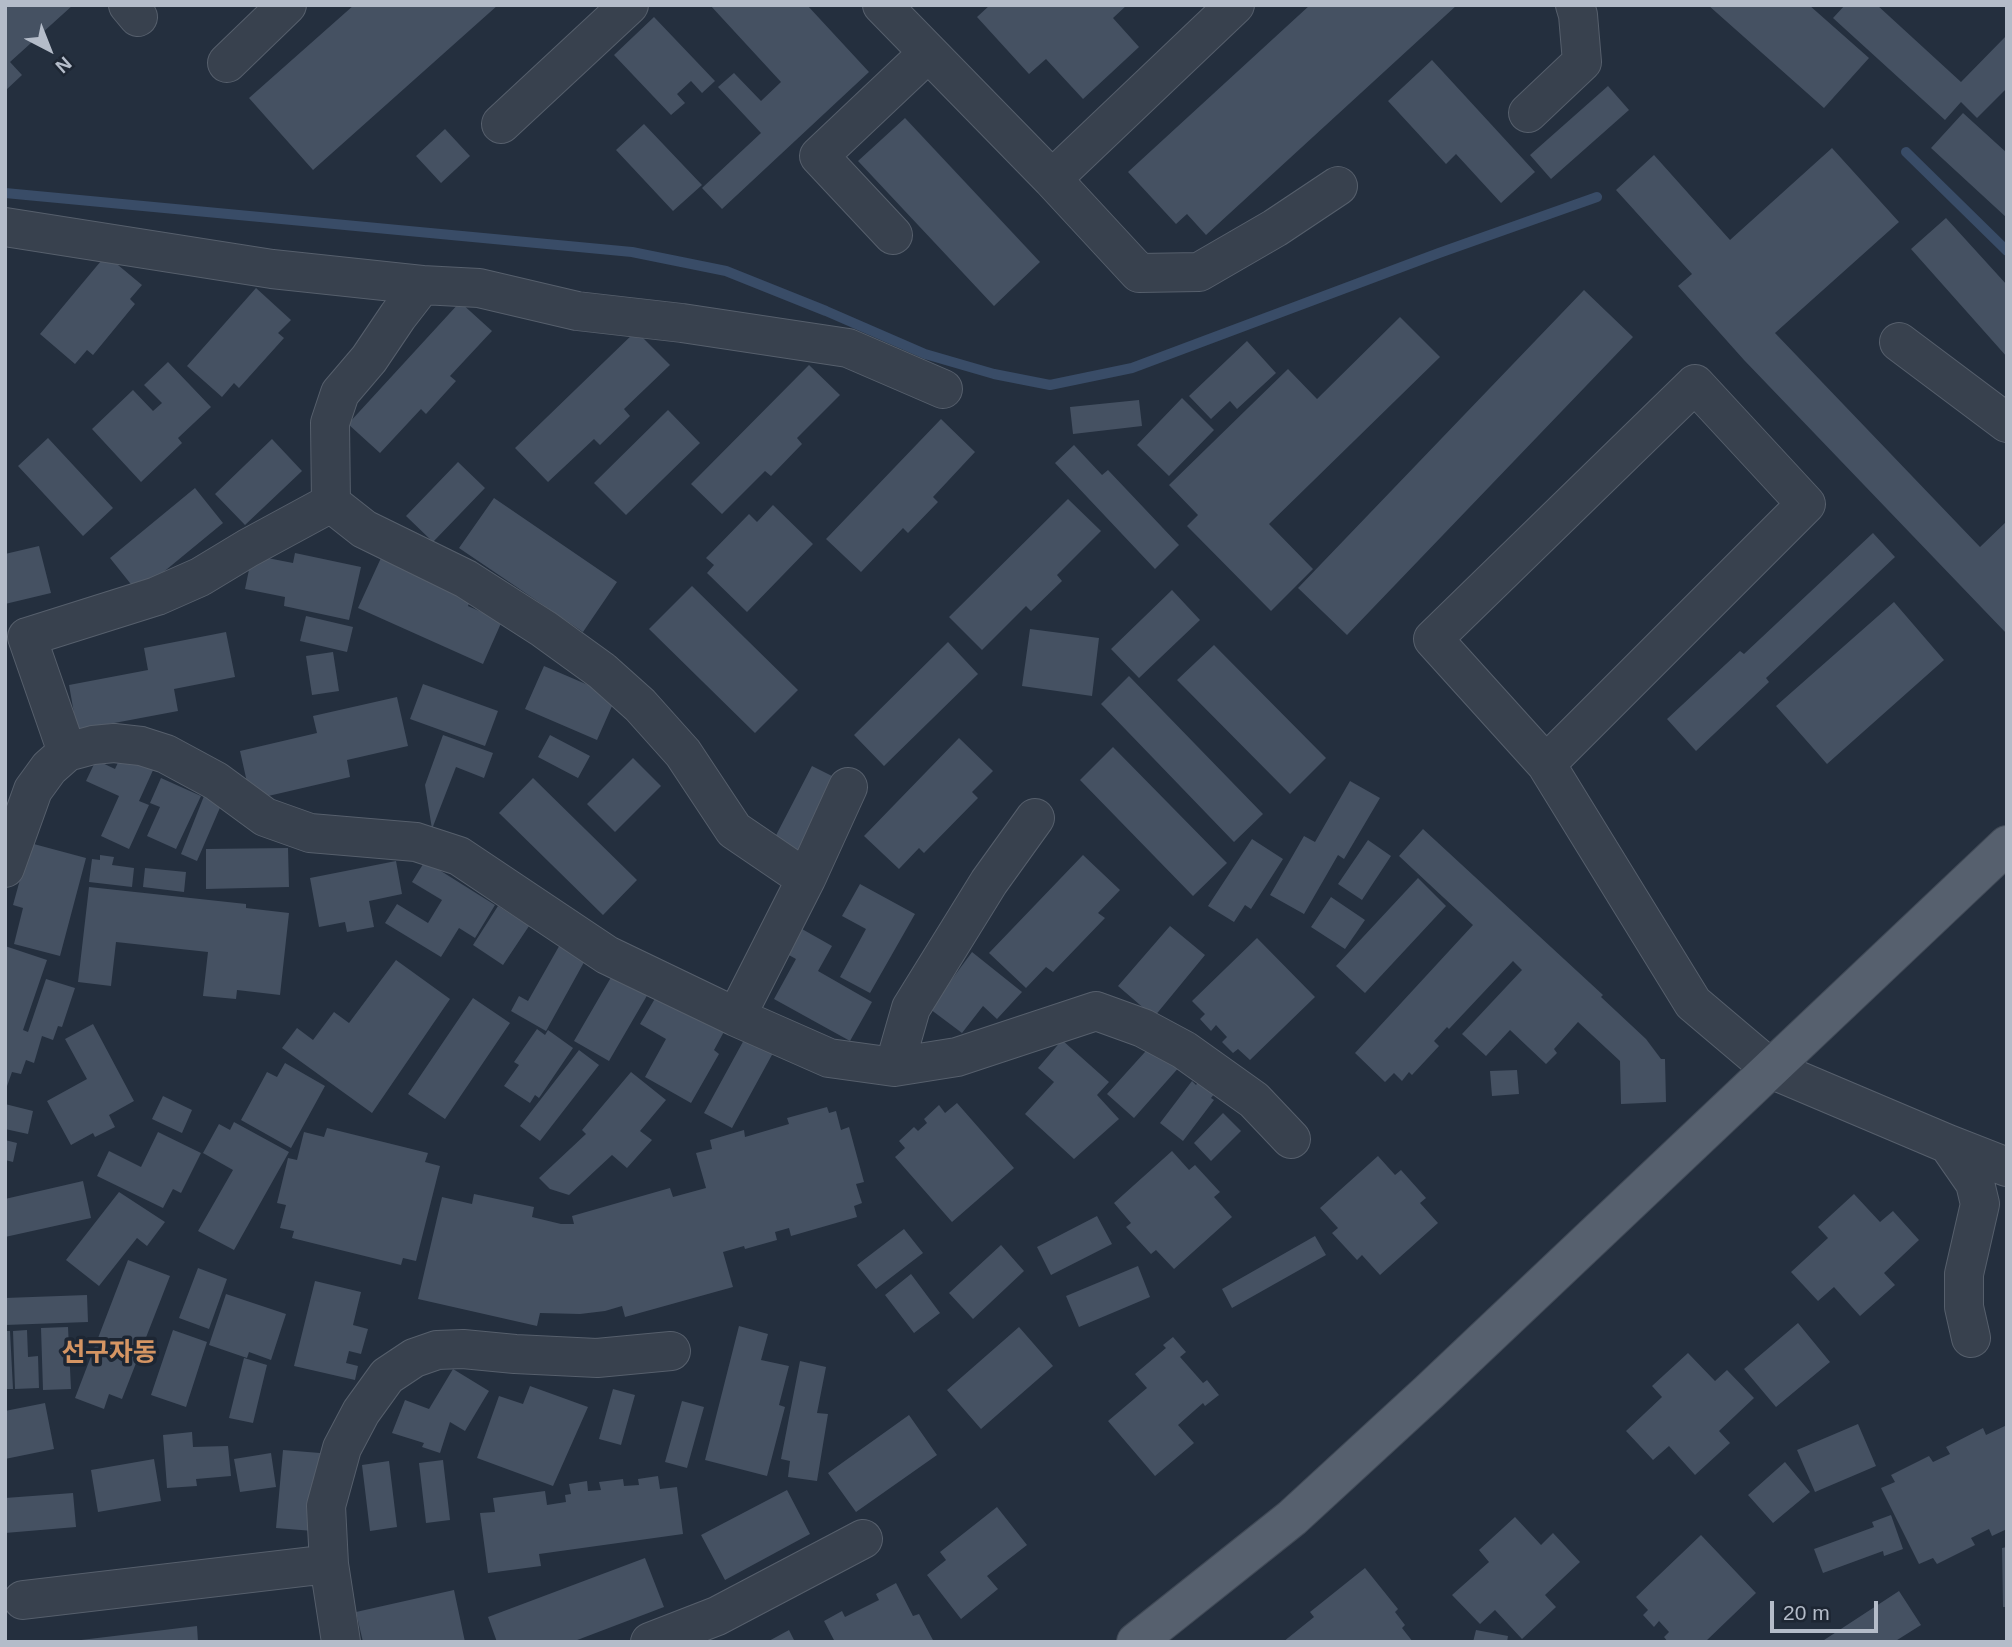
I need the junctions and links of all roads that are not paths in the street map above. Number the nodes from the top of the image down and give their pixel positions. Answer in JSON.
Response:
{"nodes":[{"id":1,"x":287,"y":5,"type":"edge"},
{"id":2,"x":629,"y":5,"type":"edge"},
{"id":3,"x":1235,"y":5,"type":"edge"},
{"id":4,"x":1575,"y":5,"type":"edge"},
{"id":5,"x":903,"y":12,"type":"edge"},
{"id":6,"x":928,"y":53,"type":"junction"},
{"id":7,"x":227,"y":63,"type":"dead end"},
{"id":8,"x":1528,"y":113,"type":"dead end"},
{"id":9,"x":501,"y":124,"type":"dead end"},
{"id":10,"x":1052,"y":179,"type":"junction"},
{"id":11,"x":1338,"y":186,"type":"dead end"},
{"id":12,"x":5,"y":227,"type":"edge"},
{"id":13,"x":892,"y":235,"type":"dead end"},
{"id":14,"x":422,"y":285,"type":"junction"},
{"id":15,"x":1899,"y":342,"type":"dead end"},
{"id":16,"x":943,"y":389,"type":"dead end"},
{"id":17,"x":2007,"y":423,"type":"edge"},
{"id":18,"x":331,"y":503,"type":"junction"},
{"id":19,"x":16,"y":640,"type":"edge"},
{"id":20,"x":67,"y":752,"type":"junction"},
{"id":21,"x":1546,"y":764,"type":"junction"},
{"id":22,"x":848,"y":787,"type":"dead end"},
{"id":23,"x":1035,"y":818,"type":"dead end"},
{"id":24,"x":2007,"y":845,"type":"edge"},
{"id":25,"x":5,"y":868,"type":"edge"},
{"id":26,"x":806,"y":879,"type":"junction"},
{"id":27,"x":736,"y":1017,"type":"junction"},
{"id":28,"x":894,"y":1067,"type":"junction"},
{"id":29,"x":1771,"y":1069,"type":"junction"},
{"id":30,"x":1292,"y":1139,"type":"dead end"},
{"id":31,"x":1948,"y":1144,"type":"junction"},
{"id":32,"x":2007,"y":1167,"type":"edge"},
{"id":33,"x":1971,"y":1338,"type":"dead end"},
{"id":34,"x":671,"y":1351,"type":"dead end"},
{"id":35,"x":863,"y":1539,"type":"dead end"},
{"id":36,"x":328,"y":1548,"type":"junction"},
{"id":37,"x":23,"y":1600,"type":"dead end"},
{"id":38,"x":341,"y":1642,"type":"edge"},
{"id":39,"x":650,"y":1642,"type":"edge"},
{"id":40,"x":1136,"y":1642,"type":"edge"}],
"edges":[{"from":1,"to":7,"type":"street"},
{"from":2,"to":9,"type":"street"},
{"from":3,"to":10,"type":"street"},
{"from":4,"to":8,"type":"street"},
{"from":5,"to":6,"type":"street"},
{"from":6,"to":10,"type":"street"},
{"from":6,"to":13,"type":"street"},
{"from":10,"to":11,"type":"street"},
{"from":12,"to":14,"type":"street"},
{"from":14,"to":16,"type":"street"},
{"from":14,"to":18,"type":"street"},
{"from":15,"to":17,"type":"street"},
{"from":18,"to":19,"type":"street"},
{"from":18,"to":26,"type":"street"},
{"from":19,"to":20,"type":"street"},
{"from":20,"to":25,"type":"street"},
{"from":20,"to":27,"type":"street"},
{"from":21,"to":21,"type":"street"},
{"from":21,"to":29,"type":"street"},
{"from":22,"to":26,"type":"street"},
{"from":23,"to":28,"type":"street"},
{"from":24,"to":29,"type":"main road"},
{"from":26,"to":27,"type":"street"},
{"from":27,"to":28,"type":"street"},
{"from":28,"to":30,"type":"street"},
{"from":29,"to":31,"type":"street"},
{"from":29,"to":40,"type":"main road"},
{"from":31,"to":32,"type":"street"},
{"from":31,"to":33,"type":"street"},
{"from":34,"to":36,"type":"street"},
{"from":35,"to":39,"type":"street"},
{"from":36,"to":37,"type":"street"},
{"from":36,"to":38,"type":"street"}]}
